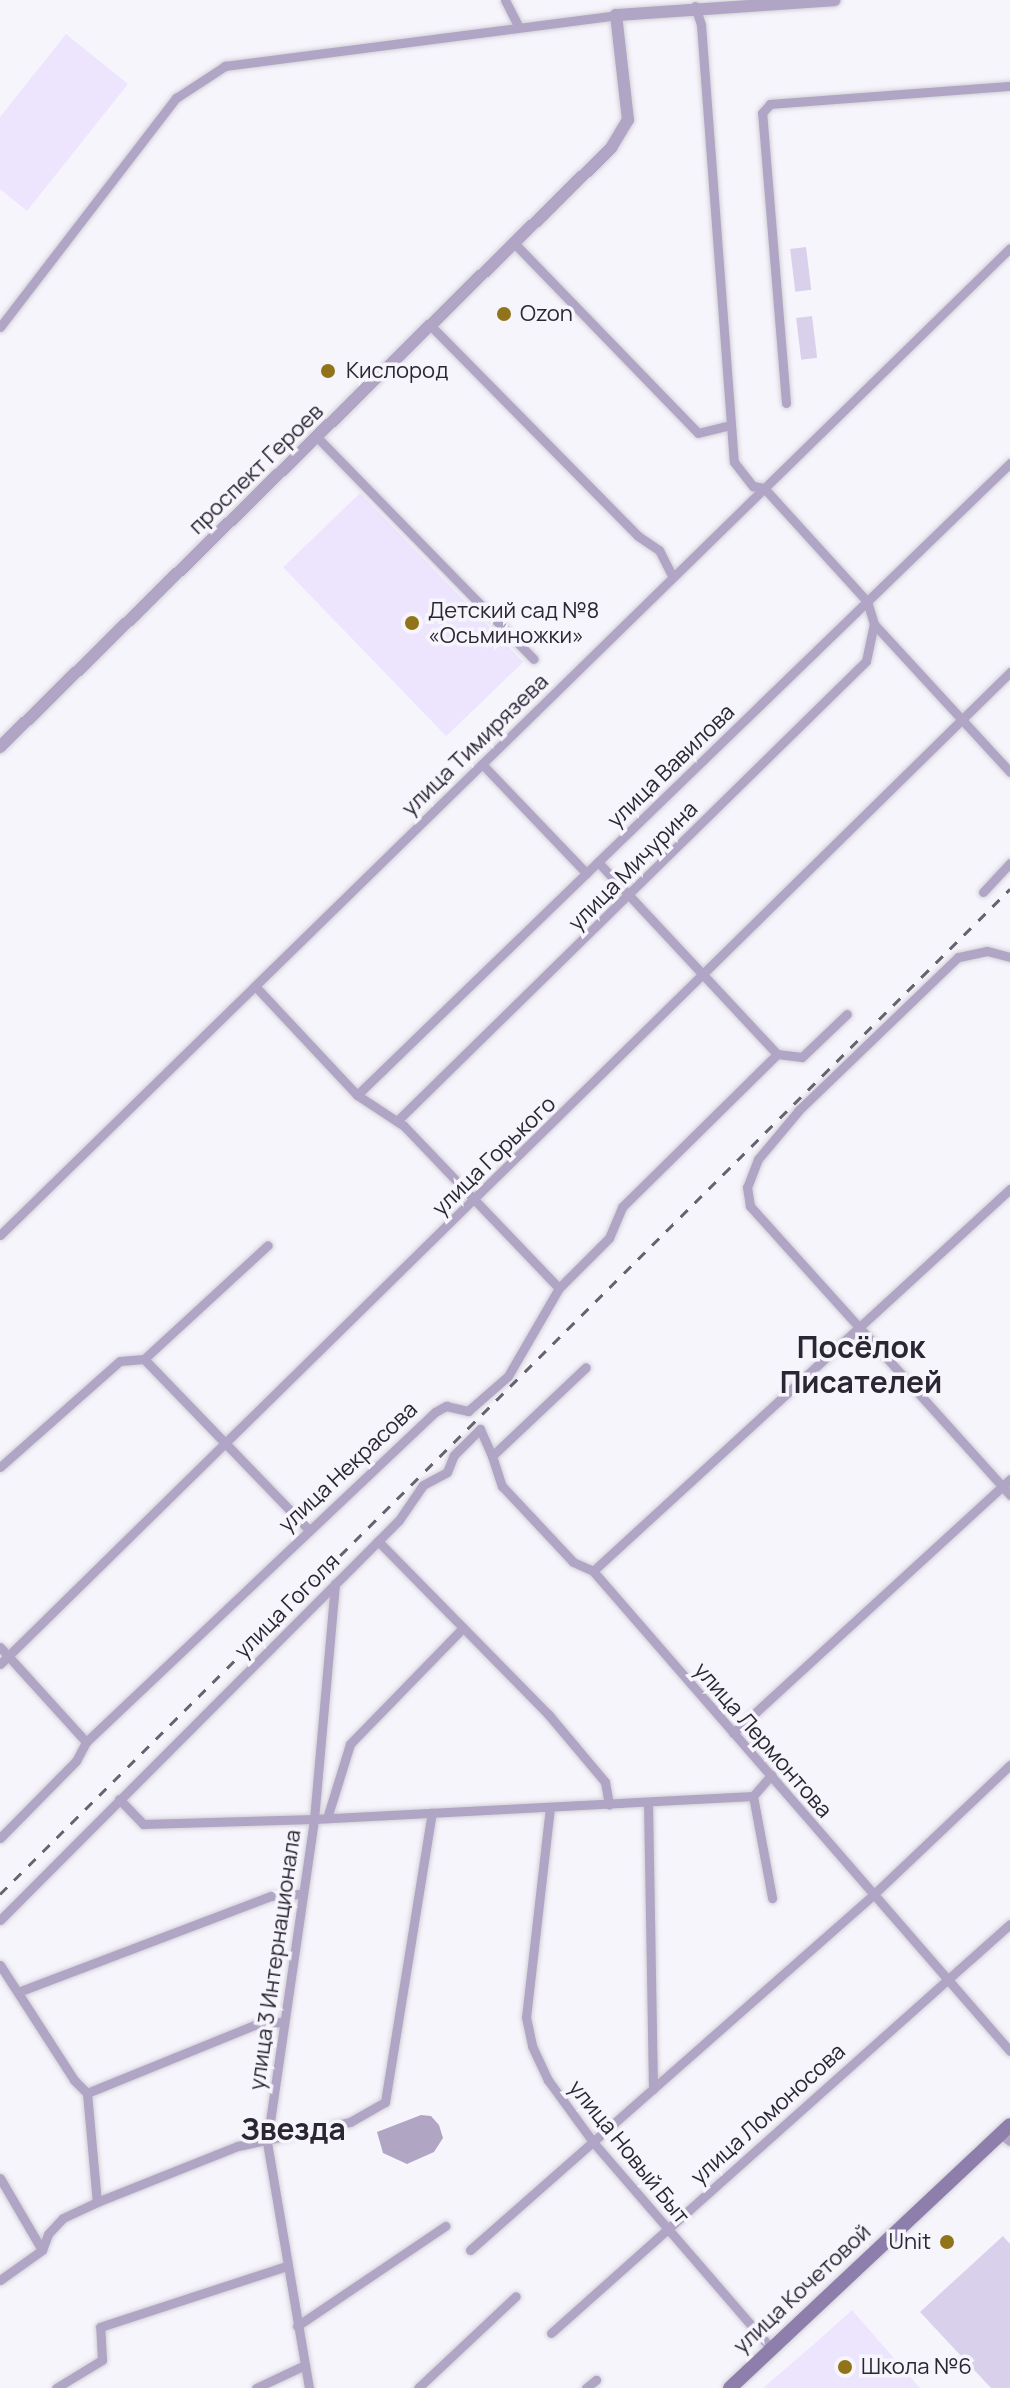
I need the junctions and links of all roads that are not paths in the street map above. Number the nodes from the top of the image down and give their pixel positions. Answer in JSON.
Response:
{"nodes":[{"id":1,"x":505,"y":0,"type":"edge"},
{"id":2,"x":834,"y":0,"type":"edge"},
{"id":3,"x":721,"y":2,"type":"edge"},
{"id":4,"x":753,"y":3,"type":"edge"},
{"id":5,"x":791,"y":3,"type":"edge"},
{"id":6,"x":695,"y":6,"type":"junction"},
{"id":7,"x":616,"y":15,"type":"junction"},
{"id":8,"x":518,"y":26,"type":"junction"},
{"id":9,"x":1010,"y":86,"type":"edge"},
{"id":10,"x":514,"y":243,"type":"junction"},
{"id":11,"x":1010,"y":248,"type":"edge"},
{"id":12,"x":430,"y":325,"type":"junction"},
{"id":13,"x":0,"y":327,"type":"edge"},
{"id":14,"x":786,"y":403,"type":"dead end"},
{"id":15,"x":731,"y":425,"type":"junction"},
{"id":16,"x":317,"y":437,"type":"junction"},
{"id":17,"x":1010,"y":463,"type":"edge"},
{"id":18,"x":764,"y":488,"type":"junction"},
{"id":19,"x":673,"y":577,"type":"junction"},
{"id":20,"x":867,"y":601,"type":"junction"},
{"id":21,"x":874,"y":624,"type":"junction"},
{"id":22,"x":534,"y":659,"type":"dead end"},
{"id":23,"x":1010,"y":672,"type":"edge"},
{"id":24,"x":961,"y":719,"type":"junction"},
{"id":25,"x":0,"y":747,"type":"edge"},
{"id":26,"x":482,"y":764,"type":"junction"},
{"id":27,"x":1010,"y":772,"type":"edge"},
{"id":28,"x":598,"y":862,"type":"junction"},
{"id":29,"x":1010,"y":863,"type":"edge"},
{"id":30,"x":586,"y":873,"type":"junction"},
{"id":31,"x":983,"y":892,"type":"dead end"},
{"id":32,"x":630,"y":895,"type":"junction"},
{"id":33,"x":1010,"y":957,"type":"edge"},
{"id":34,"x":704,"y":975,"type":"junction"},
{"id":35,"x":255,"y":986,"type":"junction"},
{"id":36,"x":847,"y":1014,"type":"dead end"},
{"id":37,"x":777,"y":1054,"type":"junction"},
{"id":38,"x":357,"y":1095,"type":"junction"},
{"id":39,"x":397,"y":1121,"type":"junction"},
{"id":40,"x":1010,"y":1189,"type":"edge"},
{"id":41,"x":476,"y":1199,"type":"junction"},
{"id":42,"x":0,"y":1235,"type":"edge"},
{"id":43,"x":268,"y":1245,"type":"dead end"},
{"id":44,"x":559,"y":1288,"type":"junction"},
{"id":45,"x":862,"y":1329,"type":"junction"},
{"id":46,"x":144,"y":1359,"type":"junction"},
{"id":47,"x":586,"y":1367,"type":"dead end"},
{"id":48,"x":224,"y":1446,"type":"junction"},
{"id":49,"x":492,"y":1456,"type":"junction"},
{"id":50,"x":0,"y":1467,"type":"edge"},
{"id":51,"x":1006,"y":1482,"type":"edge"},
{"id":52,"x":1010,"y":1495,"type":"edge"},
{"id":53,"x":307,"y":1528,"type":"junction"},
{"id":54,"x":378,"y":1541,"type":"junction"},
{"id":55,"x":593,"y":1571,"type":"junction"},
{"id":56,"x":335,"y":1584,"type":"junction"},
{"id":57,"x":463,"y":1628,"type":"junction"},
{"id":58,"x":0,"y":1647,"type":"edge"},
{"id":59,"x":8,"y":1656,"type":"junction"},
{"id":60,"x":0,"y":1664,"type":"edge"},
{"id":61,"x":733,"y":1733,"type":"junction"},
{"id":62,"x":86,"y":1742,"type":"junction"},
{"id":63,"x":1010,"y":1765,"type":"edge"},
{"id":64,"x":771,"y":1775,"type":"junction"},
{"id":65,"x":753,"y":1796,"type":"junction"},
{"id":66,"x":119,"y":1799,"type":"junction"},
{"id":67,"x":648,"y":1802,"type":"junction"},
{"id":68,"x":609,"y":1805,"type":"junction"},
{"id":69,"x":550,"y":1807,"type":"junction"},
{"id":70,"x":432,"y":1813,"type":"junction"},
{"id":71,"x":327,"y":1818,"type":"junction"},
{"id":72,"x":314,"y":1819,"type":"junction"},
{"id":73,"x":0,"y":1838,"type":"edge"},
{"id":74,"x":302,"y":1894,"type":"junction"},
{"id":75,"x":873,"y":1895,"type":"junction"},
{"id":76,"x":772,"y":1898,"type":"dead end"},
{"id":77,"x":0,"y":1920,"type":"edge"},
{"id":78,"x":1010,"y":1924,"type":"edge"},
{"id":79,"x":0,"y":1965,"type":"edge"},
{"id":80,"x":945,"y":1979,"type":"junction"},
{"id":81,"x":18,"y":1992,"type":"junction"},
{"id":82,"x":281,"y":2022,"type":"junction"},
{"id":83,"x":1010,"y":2051,"type":"edge"},
{"id":84,"x":653,"y":2089,"type":"junction"},
{"id":85,"x":87,"y":2093,"type":"junction"},
{"id":86,"x":1007,"y":2133,"type":"edge"},
{"id":87,"x":267,"y":2142,"type":"junction"},
{"id":88,"x":593,"y":2142,"type":"junction"},
{"id":89,"x":0,"y":2178,"type":"edge"},
{"id":90,"x":97,"y":2202,"type":"junction"},
{"id":91,"x":445,"y":2226,"type":"dead end"},
{"id":92,"x":667,"y":2228,"type":"junction"},
{"id":93,"x":42,"y":2250,"type":"junction"},
{"id":94,"x":470,"y":2250,"type":"dead end"},
{"id":95,"x":287,"y":2266,"type":"junction"},
{"id":96,"x":0,"y":2280,"type":"edge"},
{"id":97,"x":516,"y":2296,"type":"dead end"},
{"id":98,"x":297,"y":2326,"type":"junction"},
{"id":99,"x":551,"y":2333,"type":"dead end"},
{"id":100,"x":771,"y":2348,"type":"junction"},
{"id":101,"x":303,"y":2366,"type":"junction"},
{"id":102,"x":596,"y":2380,"type":"dead end"},
{"id":103,"x":56,"y":2388,"type":"edge"},
{"id":104,"x":256,"y":2388,"type":"edge"},
{"id":105,"x":309,"y":2388,"type":"edge"},
{"id":106,"x":418,"y":2388,"type":"edge"},
{"id":107,"x":586,"y":2388,"type":"edge"},
{"id":108,"x":730,"y":2388,"type":"edge"}],
"edges":[{"from":1,"to":8,"type":"street"},
{"from":2,"to":5,"type":"street"},
{"from":3,"to":4,"type":"street"},
{"from":3,"to":6,"type":"street"},
{"from":4,"to":5,"type":"street"},
{"from":6,"to":7,"type":"street"},
{"from":6,"to":15,"type":"street"},
{"from":7,"to":8,"type":"street"},
{"from":7,"to":10,"type":"street","name":"проспект Героев"},
{"from":8,"to":13,"type":"street"},
{"from":9,"to":14,"type":"street"},
{"from":10,"to":12,"type":"street","name":"проспект Героев"},
{"from":10,"to":15,"type":"street"},
{"from":11,"to":18,"type":"street","name":"улица Тимирязева"},
{"from":12,"to":16,"type":"street","name":"проспект Героев"},
{"from":12,"to":19,"type":"street"},
{"from":15,"to":18,"type":"street"},
{"from":16,"to":22,"type":"street"},
{"from":16,"to":25,"type":"street","name":"проспект Героев"},
{"from":17,"to":20,"type":"street","name":"улица Вавилова"},
{"from":18,"to":19,"type":"street","name":"улица Тимирязева"},
{"from":18,"to":20,"type":"street"},
{"from":19,"to":26,"type":"street","name":"улица Тимирязева"},
{"from":20,"to":21,"type":"street"},
{"from":20,"to":28,"type":"street","name":"улица Вавилова"},
{"from":21,"to":24,"type":"street"},
{"from":21,"to":32,"type":"street","name":"улица Мичурина"},
{"from":23,"to":24,"type":"street","name":"улица Горького"},
{"from":24,"to":27,"type":"street"},
{"from":24,"to":34,"type":"street","name":"улица Горького"},
{"from":26,"to":30,"type":"street"},
{"from":26,"to":35,"type":"street","name":"улица Тимирязева"},
{"from":28,"to":30,"type":"street","name":"улица Вавилова"},
{"from":28,"to":32,"type":"street"},
{"from":29,"to":31,"type":"street"},
{"from":30,"to":38,"type":"street","name":"улица Вавилова"},
{"from":32,"to":34,"type":"street"},
{"from":32,"to":39,"type":"street","name":"улица Мичурина"},
{"from":33,"to":45,"type":"street"},
{"from":34,"to":37,"type":"street"},
{"from":34,"to":41,"type":"street","name":"улица Горького"},
{"from":35,"to":38,"type":"street"},
{"from":35,"to":42,"type":"street","name":"улица Тимирязева"},
{"from":36,"to":37,"type":"street"},
{"from":37,"to":44,"type":"street","name":"улица Некрасова"},
{"from":38,"to":39,"type":"street"},
{"from":39,"to":41,"type":"street"},
{"from":40,"to":45,"type":"street"},
{"from":41,"to":44,"type":"street"},
{"from":41,"to":48,"type":"street","name":"улица Горького"},
{"from":43,"to":46,"type":"street"},
{"from":44,"to":53,"type":"street","name":"улица Некрасова"},
{"from":45,"to":51,"type":"street"},
{"from":45,"to":55,"type":"street"},
{"from":46,"to":48,"type":"street"},
{"from":46,"to":50,"type":"street"},
{"from":47,"to":49,"type":"street"},
{"from":48,"to":53,"type":"street"},
{"from":48,"to":59,"type":"street","name":"улица Горького"},
{"from":49,"to":54,"type":"street","name":"улица Гоголя"},
{"from":49,"to":55,"type":"street","name":"улица Лермонтова"},
{"from":51,"to":52,"type":"street"},
{"from":51,"to":61,"type":"street"},
{"from":53,"to":62,"type":"street","name":"улица Некрасова"},
{"from":54,"to":56,"type":"street","name":"улица Гоголя"},
{"from":54,"to":57,"type":"street"},
{"from":55,"to":61,"type":"street","name":"улица Лермонтова"},
{"from":56,"to":66,"type":"street","name":"улица Гоголя"},
{"from":56,"to":72,"type":"street","name":"улица 3 Интернационала"},
{"from":57,"to":68,"type":"street"},
{"from":57,"to":71,"type":"street"},
{"from":58,"to":59,"type":"street"},
{"from":59,"to":60,"type":"street","name":"улица Горького"},
{"from":59,"to":62,"type":"street"},
{"from":61,"to":64,"type":"street","name":"улица Лермонтова"},
{"from":62,"to":73,"type":"street","name":"улица Некрасова"},
{"from":63,"to":75,"type":"street"},
{"from":64,"to":65,"type":"street"},
{"from":64,"to":75,"type":"street","name":"улица Лермонтова"},
{"from":65,"to":67,"type":"street"},
{"from":65,"to":76,"type":"street"},
{"from":66,"to":72,"type":"street"},
{"from":66,"to":77,"type":"street","name":"улица Гоголя"},
{"from":67,"to":68,"type":"street"},
{"from":67,"to":84,"type":"street"},
{"from":68,"to":69,"type":"street"},
{"from":69,"to":70,"type":"street"},
{"from":69,"to":88,"type":"street","name":"улица Новый Быт"},
{"from":70,"to":71,"type":"street"},
{"from":70,"to":87,"type":"street"},
{"from":71,"to":72,"type":"street"},
{"from":72,"to":74,"type":"street","name":"улица 3 Интернационала"},
{"from":74,"to":81,"type":"street"},
{"from":74,"to":82,"type":"street","name":"улица 3 Интернационала"},
{"from":75,"to":80,"type":"street","name":"улица Лермонтова"},
{"from":75,"to":84,"type":"street"},
{"from":78,"to":80,"type":"street","name":"улица Ломоносова"},
{"from":79,"to":81,"type":"street"},
{"from":80,"to":83,"type":"street","name":"улица Лермонтова"},
{"from":80,"to":92,"type":"street","name":"улица Ломоносова"},
{"from":81,"to":85,"type":"street"},
{"from":82,"to":85,"type":"street"},
{"from":82,"to":87,"type":"street","name":"улица 3 Интернационала"},
{"from":84,"to":88,"type":"street"},
{"from":85,"to":90,"type":"street"},
{"from":86,"to":100,"type":"main road","name":"улица Кочетовой"},
{"from":87,"to":90,"type":"street"},
{"from":87,"to":95,"type":"street","name":"улица 3 Интернационала"},
{"from":88,"to":92,"type":"street","name":"улица Новый Быт"},
{"from":88,"to":94,"type":"street"},
{"from":89,"to":93,"type":"street"},
{"from":90,"to":93,"type":"street"},
{"from":91,"to":98,"type":"street"},
{"from":92,"to":99,"type":"street","name":"улица Ломоносова"},
{"from":92,"to":100,"type":"street","name":"улица Новый Быт"},
{"from":93,"to":96,"type":"street"},
{"from":95,"to":98,"type":"street","name":"улица 3 Интернационала"},
{"from":95,"to":103,"type":"street"},
{"from":97,"to":106,"type":"street"},
{"from":98,"to":101,"type":"street","name":"улица 3 Интернационала"},
{"from":100,"to":108,"type":"main road","name":"улица Кочетовой"},
{"from":101,"to":104,"type":"street"},
{"from":101,"to":105,"type":"street","name":"улица 3 Интернационала"},
{"from":102,"to":107,"type":"street"}]}
